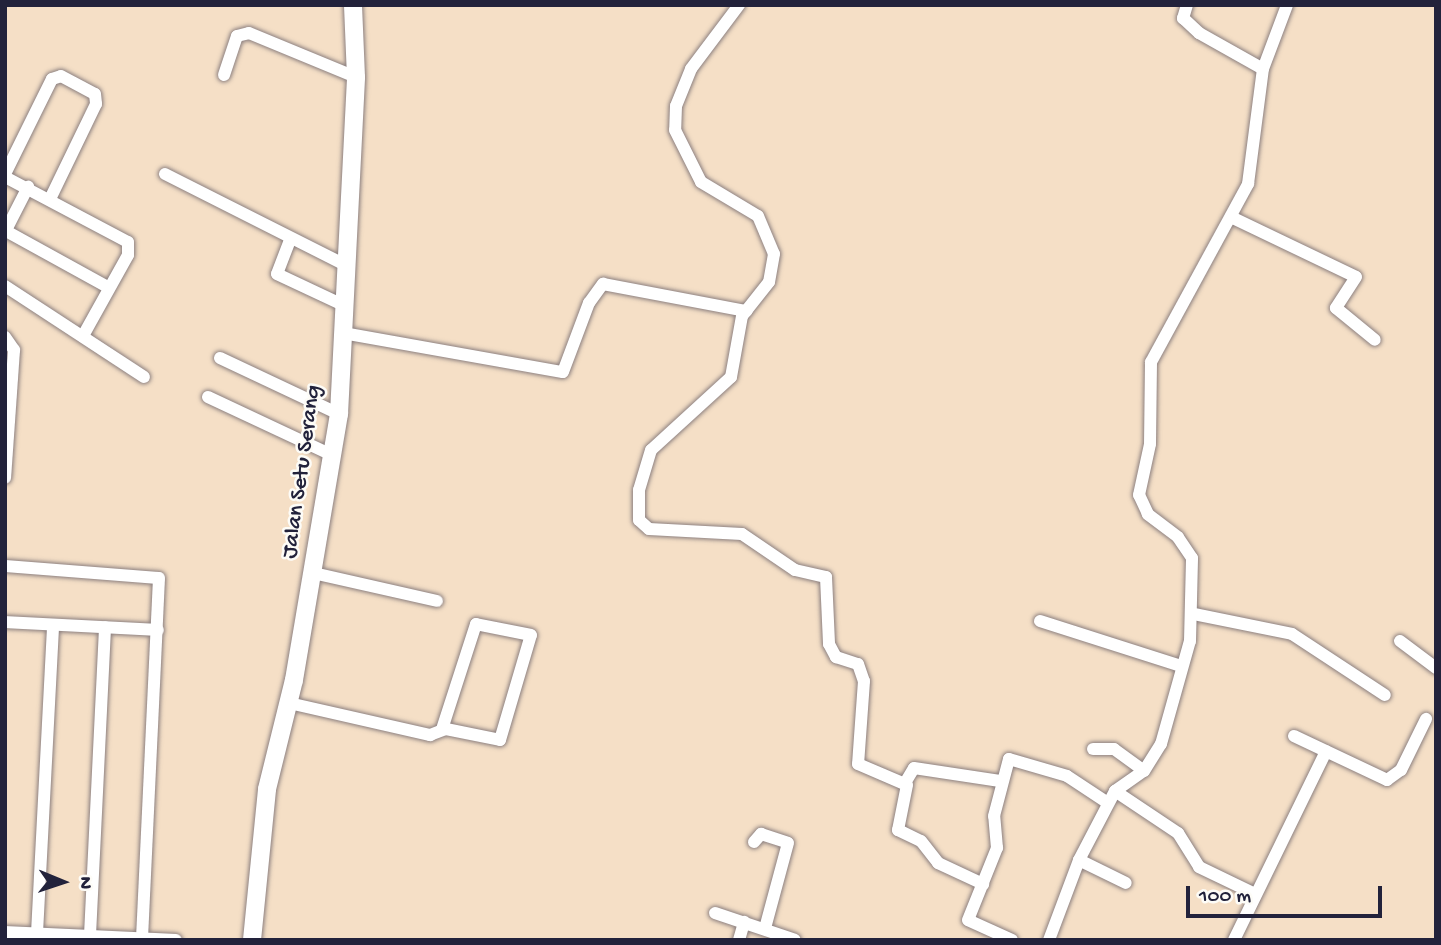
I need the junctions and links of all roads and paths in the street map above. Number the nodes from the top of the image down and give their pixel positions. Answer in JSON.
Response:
{"nodes":[{"id":1,"x":353,"y":5,"type":"edge"},
{"id":2,"x":739,"y":5,"type":"edge"},
{"id":3,"x":1187,"y":5,"type":"edge"},
{"id":4,"x":1287,"y":5,"type":"edge"},
{"id":5,"x":1263,"y":69,"type":"junction"},
{"id":6,"x":224,"y":75,"type":"dead end"},
{"id":7,"x":356,"y":77,"type":"junction"},
{"id":8,"x":164,"y":174,"type":"dead end"},
{"id":9,"x":5,"y":176,"type":"edge"},
{"id":10,"x":28,"y":187,"type":"junction"},
{"id":11,"x":51,"y":197,"type":"junction"},
{"id":12,"x":1233,"y":218,"type":"junction"},
{"id":13,"x":6,"y":232,"type":"edge"},
{"id":14,"x":290,"y":240,"type":"junction"},
{"id":15,"x":347,"y":266,"type":"junction"},
{"id":16,"x":5,"y":286,"type":"edge"},
{"id":17,"x":108,"y":287,"type":"junction"},
{"id":18,"x":345,"y":306,"type":"junction"},
{"id":19,"x":746,"y":311,"type":"junction"},
{"id":20,"x":343,"y":333,"type":"junction"},
{"id":21,"x":5,"y":337,"type":"edge"},
{"id":22,"x":83,"y":337,"type":"junction"},
{"id":23,"x":1375,"y":340,"type":"dead end"},
{"id":24,"x":220,"y":358,"type":"dead end"},
{"id":25,"x":144,"y":377,"type":"dead end"},
{"id":26,"x":208,"y":397,"type":"dead end"},
{"id":27,"x":339,"y":414,"type":"junction"},
{"id":28,"x":332,"y":456,"type":"junction"},
{"id":29,"x":5,"y":478,"type":"edge"},
{"id":30,"x":5,"y":566,"type":"edge"},
{"id":31,"x":313,"y":573,"type":"junction"},
{"id":32,"x":437,"y":601,"type":"dead end"},
{"id":33,"x":1194,"y":614,"type":"junction"},
{"id":34,"x":1040,"y":621,"type":"dead end"},
{"id":35,"x":5,"y":622,"type":"edge"},
{"id":36,"x":53,"y":625,"type":"junction"},
{"id":37,"x":105,"y":627,"type":"junction"},
{"id":38,"x":158,"y":630,"type":"junction"},
{"id":39,"x":1400,"y":641,"type":"dead end"},
{"id":40,"x":1181,"y":666,"type":"junction"},
{"id":41,"x":1436,"y":668,"type":"edge"},
{"id":42,"x":1385,"y":695,"type":"dead end"},
{"id":43,"x":289,"y":703,"type":"junction"},
{"id":44,"x":1426,"y":719,"type":"dead end"},
{"id":45,"x":442,"y":729,"type":"junction"},
{"id":46,"x":1294,"y":736,"type":"dead end"},
{"id":47,"x":1093,"y":749,"type":"dead end"},
{"id":48,"x":1326,"y":751,"type":"junction"},
{"id":49,"x":1144,"y":771,"type":"junction"},
{"id":50,"x":1000,"y":781,"type":"junction"},
{"id":51,"x":905,"y":783,"type":"junction"},
{"id":52,"x":1115,"y":791,"type":"junction"},
{"id":53,"x":1108,"y":803,"type":"junction"},
{"id":54,"x":754,"y":842,"type":"dead end"},
{"id":55,"x":1079,"y":860,"type":"junction"},
{"id":56,"x":1126,"y":883,"type":"dead end"},
{"id":57,"x":984,"y":884,"type":"junction"},
{"id":58,"x":1255,"y":894,"type":"junction"},
{"id":59,"x":715,"y":914,"type":"dead end"},
{"id":60,"x":744,"y":922,"type":"junction"},
{"id":61,"x":765,"y":929,"type":"junction"},
{"id":62,"x":5,"y":932,"type":"edge"},
{"id":63,"x":37,"y":933,"type":"junction"},
{"id":64,"x":90,"y":935,"type":"junction"},
{"id":65,"x":142,"y":939,"type":"edge"},
{"id":66,"x":176,"y":940,"type":"edge"},
{"id":67,"x":252,"y":940,"type":"edge"},
{"id":68,"x":738,"y":940,"type":"edge"},
{"id":69,"x":794,"y":940,"type":"edge"},
{"id":70,"x":1012,"y":940,"type":"edge"},
{"id":71,"x":1049,"y":940,"type":"edge"},
{"id":72,"x":1234,"y":940,"type":"edge"}],
"edges":[{"from":1,"to":7,"type":"street","name":"Jalan Setu Serang"},
{"from":2,"to":19,"type":"street"},
{"from":3,"to":5,"type":"street"},
{"from":4,"to":5,"type":"street"},
{"from":5,"to":12,"type":"street"},
{"from":6,"to":7,"type":"street"},
{"from":7,"to":15,"type":"street","name":"Jalan Setu Serang"},
{"from":8,"to":14,"type":"street"},
{"from":9,"to":10,"type":"street"},
{"from":9,"to":11,"type":"street"},
{"from":10,"to":11,"type":"street"},
{"from":10,"to":13,"type":"street"},
{"from":11,"to":17,"type":"street"},
{"from":12,"to":23,"type":"street"},
{"from":12,"to":33,"type":"street"},
{"from":13,"to":17,"type":"street"},
{"from":14,"to":15,"type":"street"},
{"from":14,"to":18,"type":"street"},
{"from":15,"to":18,"type":"street","name":"Jalan Setu Serang"},
{"from":16,"to":22,"type":"street"},
{"from":17,"to":22,"type":"street"},
{"from":18,"to":20,"type":"street","name":"Jalan Setu Serang"},
{"from":19,"to":20,"type":"street"},
{"from":19,"to":51,"type":"street"},
{"from":20,"to":27,"type":"street","name":"Jalan Setu Serang"},
{"from":21,"to":29,"type":"street"},
{"from":22,"to":25,"type":"street"},
{"from":24,"to":27,"type":"street"},
{"from":26,"to":28,"type":"street"},
{"from":27,"to":28,"type":"street","name":"Jalan Setu Serang"},
{"from":28,"to":31,"type":"street","name":"Jalan Setu Serang"},
{"from":30,"to":38,"type":"street"},
{"from":31,"to":32,"type":"street"},
{"from":31,"to":43,"type":"street","name":"Jalan Setu Serang"},
{"from":33,"to":40,"type":"street"},
{"from":33,"to":42,"type":"street"},
{"from":34,"to":40,"type":"street"},
{"from":35,"to":36,"type":"street"},
{"from":36,"to":37,"type":"street"},
{"from":36,"to":63,"type":"street"},
{"from":37,"to":38,"type":"street"},
{"from":37,"to":64,"type":"street"},
{"from":38,"to":65,"type":"street"},
{"from":39,"to":41,"type":"street"},
{"from":40,"to":49,"type":"street"},
{"from":43,"to":45,"type":"street"},
{"from":43,"to":67,"type":"street","name":"Jalan Setu Serang"},
{"from":44,"to":48,"type":"street"},
{"from":45,"to":45,"type":"street"},
{"from":46,"to":48,"type":"street"},
{"from":47,"to":49,"type":"street"},
{"from":48,"to":58,"type":"street"},
{"from":49,"to":52,"type":"street"},
{"from":50,"to":51,"type":"street"},
{"from":50,"to":53,"type":"street"},
{"from":50,"to":57,"type":"street"},
{"from":51,"to":57,"type":"street"},
{"from":52,"to":53,"type":"street"},
{"from":52,"to":58,"type":"street"},
{"from":53,"to":55,"type":"street"},
{"from":54,"to":61,"type":"street"},
{"from":55,"to":56,"type":"street"},
{"from":55,"to":71,"type":"street"},
{"from":57,"to":70,"type":"street"},
{"from":58,"to":72,"type":"street"},
{"from":59,"to":60,"type":"street"},
{"from":60,"to":61,"type":"street"},
{"from":60,"to":68,"type":"street"},
{"from":61,"to":69,"type":"street"},
{"from":62,"to":63,"type":"street"},
{"from":63,"to":64,"type":"street"},
{"from":64,"to":65,"type":"street"},
{"from":65,"to":66,"type":"street"}]}
